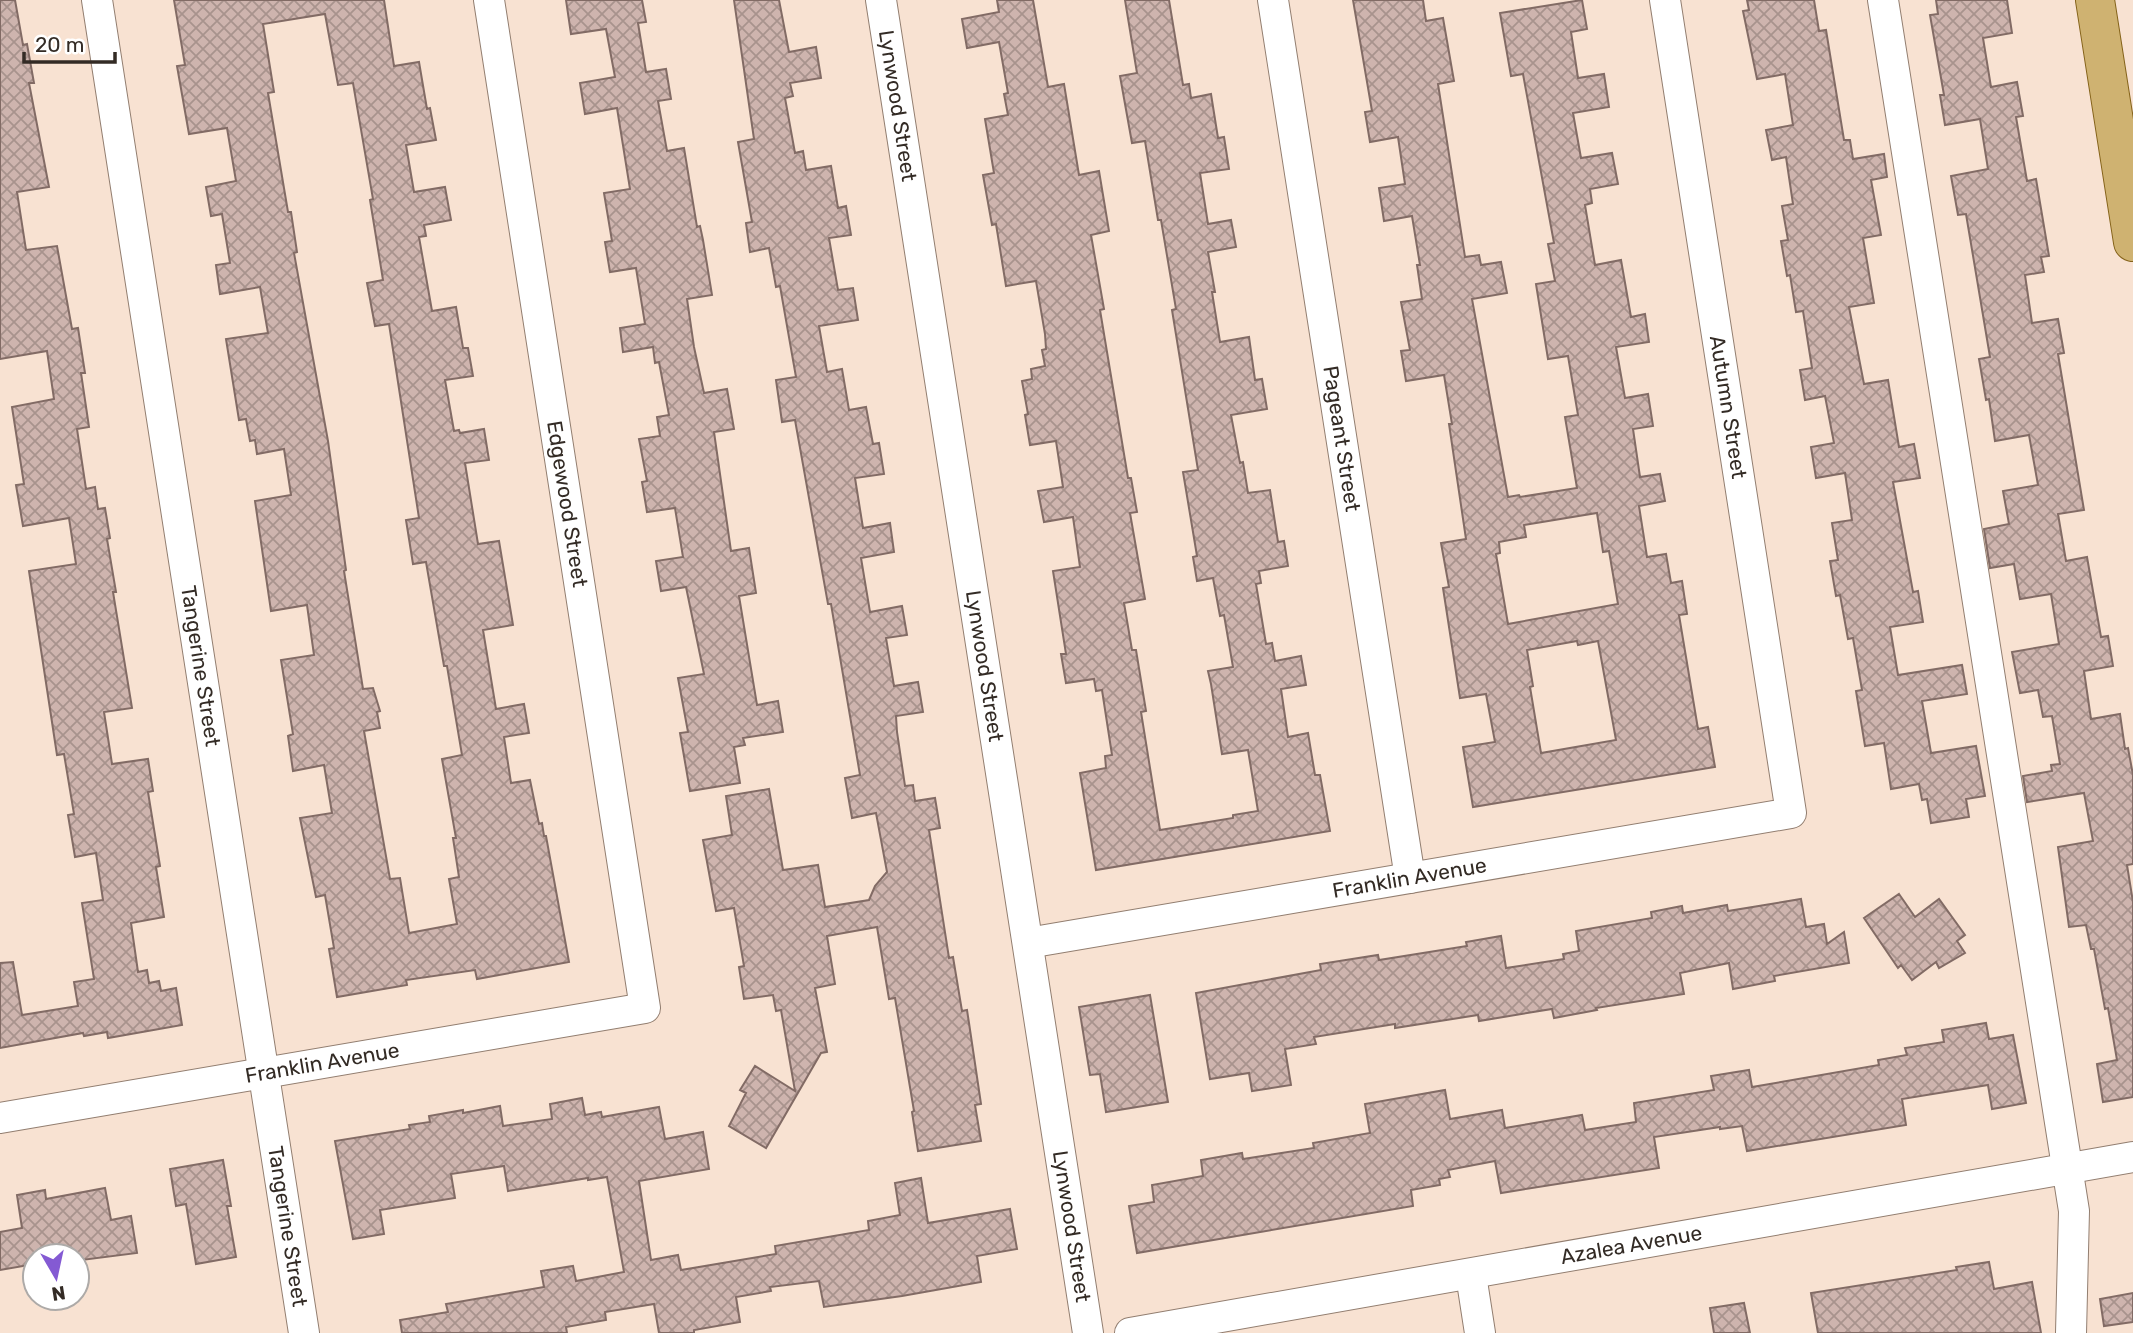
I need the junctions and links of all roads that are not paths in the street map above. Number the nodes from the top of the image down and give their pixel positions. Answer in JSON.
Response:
{"nodes":[{"id":1,"x":97,"y":0,"type":"edge"},
{"id":2,"x":489,"y":0,"type":"edge"},
{"id":3,"x":881,"y":0,"type":"edge"},
{"id":4,"x":1273,"y":0,"type":"edge"},
{"id":5,"x":1665,"y":0,"type":"edge"},
{"id":6,"x":1883,"y":0,"type":"edge"},
{"id":7,"x":2095,"y":0,"type":"edge"},
{"id":8,"x":2133,"y":242,"type":"edge"},
{"id":9,"x":1791,"y":813,"type":"joint"},
{"id":10,"x":1409,"y":878,"type":"junction"},
{"id":11,"x":1028,"y":943,"type":"junction"},
{"id":12,"x":645,"y":1008,"type":"joint"},
{"id":13,"x":264,"y":1073,"type":"junction"},
{"id":14,"x":0,"y":1118,"type":"edge"},
{"id":15,"x":2133,"y":1157,"type":"edge"},
{"id":16,"x":2067,"y":1169,"type":"junction"},
{"id":17,"x":1471,"y":1275,"type":"junction"},
{"id":18,"x":304,"y":1333,"type":"edge"},
{"id":19,"x":1088,"y":1333,"type":"edge"},
{"id":20,"x":1130,"y":1333,"type":"edge"},
{"id":21,"x":1480,"y":1333,"type":"edge"},
{"id":22,"x":2071,"y":1333,"type":"edge"}],
"edges":[{"from":1,"to":13,"type":"street","name":"Tangerine Street"},
{"from":2,"to":12,"type":"street","name":"Edgewood Street"},
{"from":3,"to":11,"type":"street","name":"Lynwood Street"},
{"from":4,"to":10,"type":"street","name":"Pageant Street"},
{"from":5,"to":9,"type":"street","name":"Autumn Street"},
{"from":6,"to":16,"type":"street"},
{"from":7,"to":8,"type":"main road"},
{"from":9,"to":10,"type":"street","name":"Franklin Avenue"},
{"from":10,"to":11,"type":"street","name":"Franklin Avenue"},
{"from":11,"to":19,"type":"street","name":"Lynwood Street"},
{"from":12,"to":13,"type":"street","name":"Franklin Avenue"},
{"from":13,"to":14,"type":"street","name":"Franklin Avenue"},
{"from":13,"to":18,"type":"street","name":"Tangerine Street"},
{"from":15,"to":16,"type":"street","name":"Azalea Avenue"},
{"from":16,"to":17,"type":"street","name":"Azalea Avenue"},
{"from":16,"to":22,"type":"street"},
{"from":17,"to":20,"type":"street","name":"Azalea Avenue"},
{"from":17,"to":21,"type":"street"}]}
